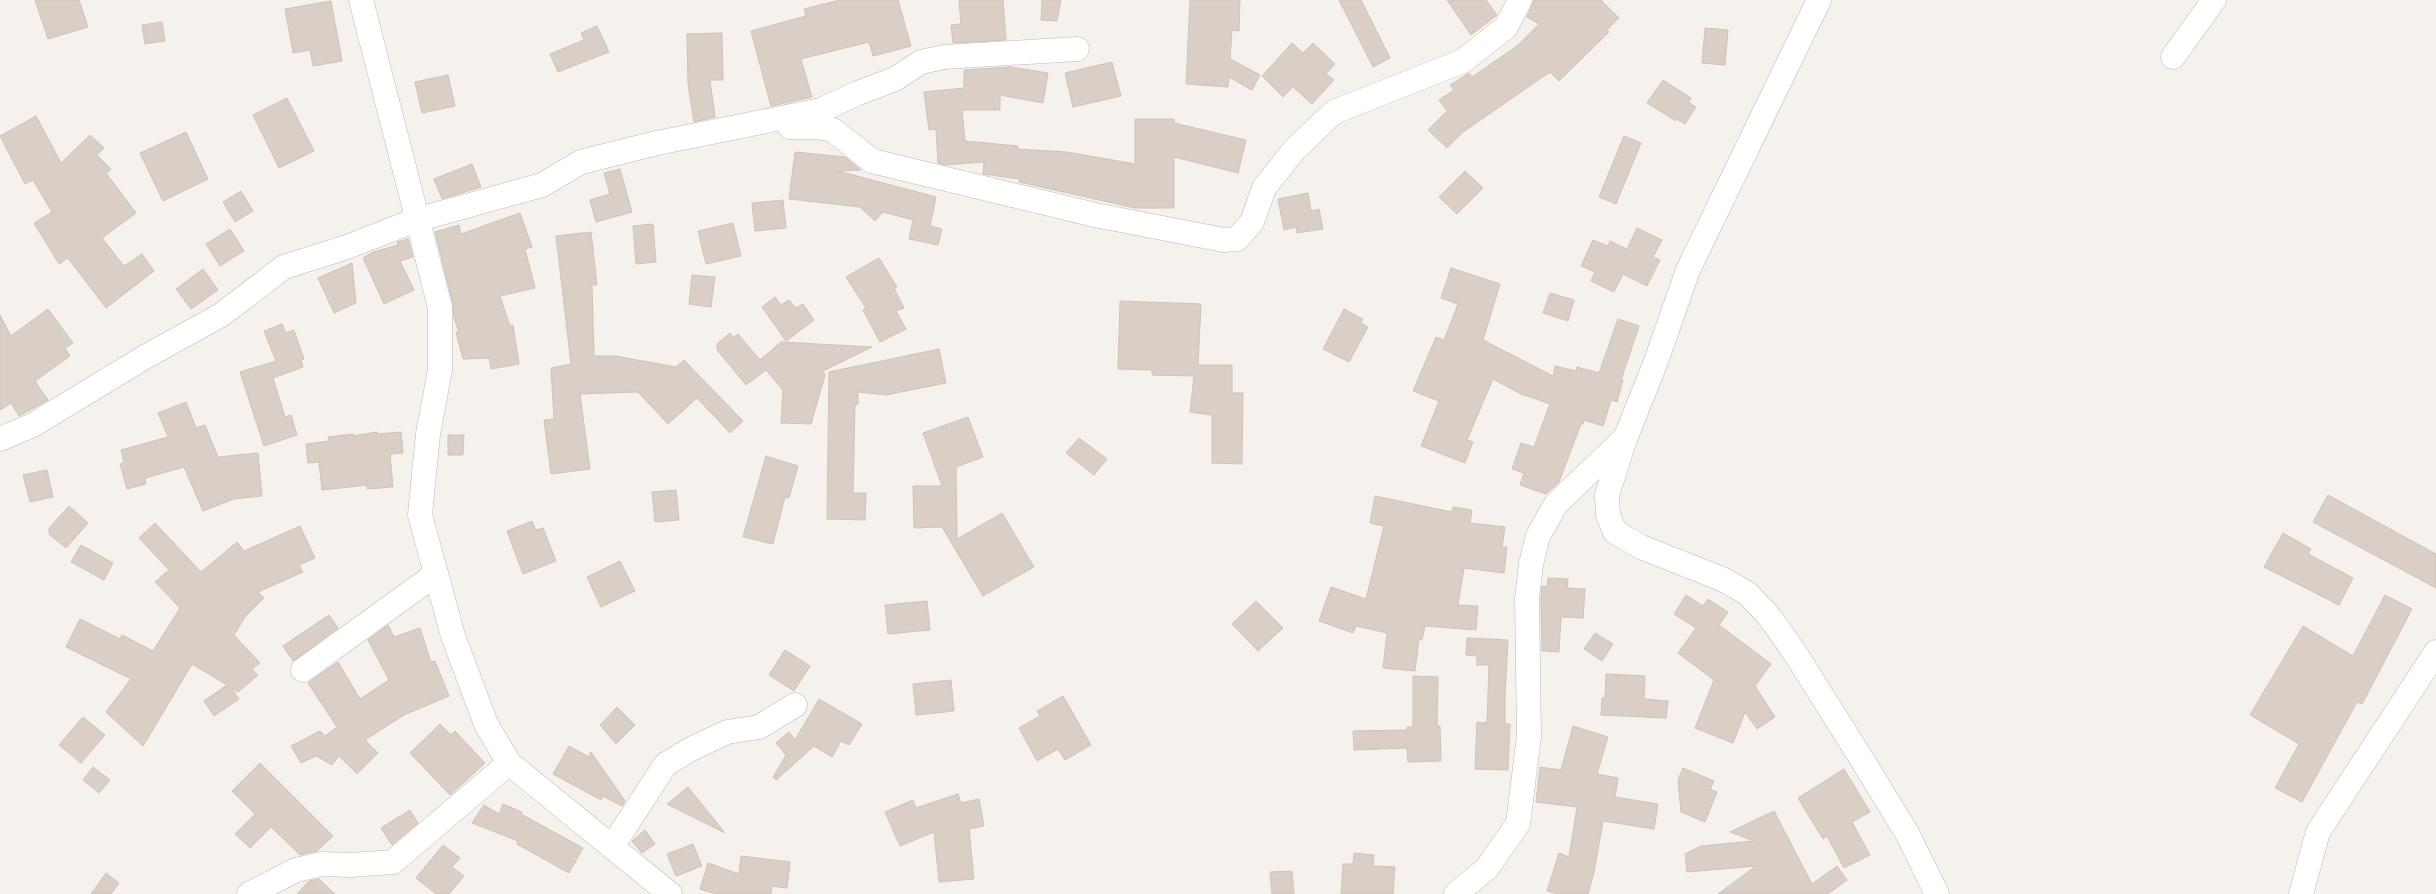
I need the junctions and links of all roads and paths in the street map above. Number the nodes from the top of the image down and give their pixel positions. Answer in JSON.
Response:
{"nodes":[{"id":1,"x":362,"y":0,"type":"edge"},
{"id":2,"x":1520,"y":0,"type":"edge"},
{"id":3,"x":1819,"y":0,"type":"edge"},
{"id":4,"x":2214,"y":0,"type":"edge"},
{"id":5,"x":1077,"y":49,"type":"dead end"},
{"id":6,"x":2173,"y":57,"type":"dead end"},
{"id":7,"x":731,"y":128,"type":"junction"},
{"id":8,"x":416,"y":220,"type":"junction"},
{"id":9,"x":0,"y":439,"type":"edge"},
{"id":10,"x":1624,"y":439,"type":"junction"},
{"id":11,"x":436,"y":574,"type":"junction"},
{"id":12,"x":2436,"y":652,"type":"edge"},
{"id":13,"x":303,"y":670,"type":"dead end"},
{"id":14,"x":795,"y":705,"type":"dead end"},
{"id":15,"x":510,"y":763,"type":"junction"},
{"id":16,"x":612,"y":847,"type":"junction"},
{"id":17,"x":249,"y":894,"type":"edge"},
{"id":18,"x":670,"y":894,"type":"edge"},
{"id":19,"x":1456,"y":894,"type":"edge"},
{"id":20,"x":1937,"y":894,"type":"edge"},
{"id":21,"x":2301,"y":894,"type":"edge"}],
"edges":[{"from":1,"to":8,"type":"street"},
{"from":2,"to":7,"type":"street"},
{"from":3,"to":10,"type":"street"},
{"from":4,"to":6,"type":"street"},
{"from":5,"to":7,"type":"street"},
{"from":7,"to":8,"type":"street"},
{"from":8,"to":9,"type":"street"},
{"from":8,"to":11,"type":"street"},
{"from":10,"to":19,"type":"street"},
{"from":10,"to":20,"type":"street"},
{"from":11,"to":13,"type":"street"},
{"from":11,"to":15,"type":"street"},
{"from":12,"to":21,"type":"street"},
{"from":14,"to":16,"type":"street"},
{"from":15,"to":16,"type":"street"},
{"from":15,"to":17,"type":"street"},
{"from":16,"to":18,"type":"street"}]}
